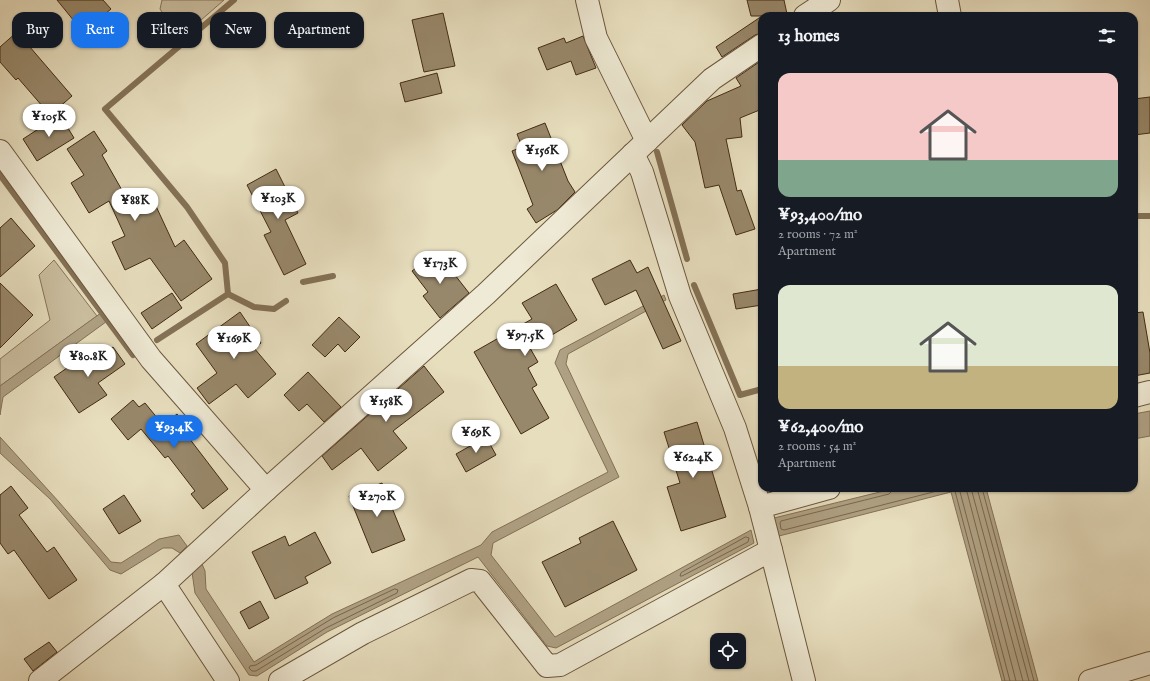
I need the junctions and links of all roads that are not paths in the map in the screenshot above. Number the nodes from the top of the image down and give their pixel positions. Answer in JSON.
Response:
{"nodes":[{"id":1,"x":587,"y":0,"type":"edge"},
{"id":2,"x":829,"y":0,"type":"edge"},
{"id":3,"x":947,"y":0,"type":"edge"},
{"id":4,"x":811,"y":12,"type":"edge"},
{"id":5,"x":949,"y":12,"type":"edge"},
{"id":6,"x":758,"y":48,"type":"edge"},
{"id":7,"x":640,"y":147,"type":"junction"},
{"id":8,"x":0,"y":151,"type":"edge"},
{"id":9,"x":1150,"y":392,"type":"edge"},
{"id":10,"x":1138,"y":395,"type":"edge"},
{"id":11,"x":266,"y":490,"type":"junction"},
{"id":12,"x":814,"y":492,"type":"edge"},
{"id":13,"x":760,"y":507,"type":"junction"},
{"id":14,"x":772,"y":550,"type":"junction"},
{"id":15,"x":164,"y":584,"type":"junction"},
{"id":16,"x":1150,"y":663,"type":"edge"},
{"id":17,"x":40,"y":681,"type":"edge"},
{"id":18,"x":228,"y":681,"type":"edge"},
{"id":19,"x":280,"y":681,"type":"edge"},
{"id":20,"x":804,"y":681,"type":"edge"},
{"id":21,"x":1090,"y":681,"type":"edge"}],
"edges":[{"from":1,"to":7,"type":"street"},
{"from":2,"to":4,"type":"street"},
{"from":3,"to":5,"type":"street"},
{"from":6,"to":7,"type":"street"},
{"from":7,"to":11,"type":"street"},
{"from":7,"to":13,"type":"street"},
{"from":8,"to":11,"type":"street"},
{"from":9,"to":10,"type":"street"},
{"from":11,"to":15,"type":"street"},
{"from":12,"to":13,"type":"street"},
{"from":13,"to":14,"type":"street"},
{"from":14,"to":19,"type":"street"},
{"from":14,"to":20,"type":"street"},
{"from":15,"to":17,"type":"street"},
{"from":15,"to":18,"type":"street"},
{"from":16,"to":21,"type":"street"}]}
